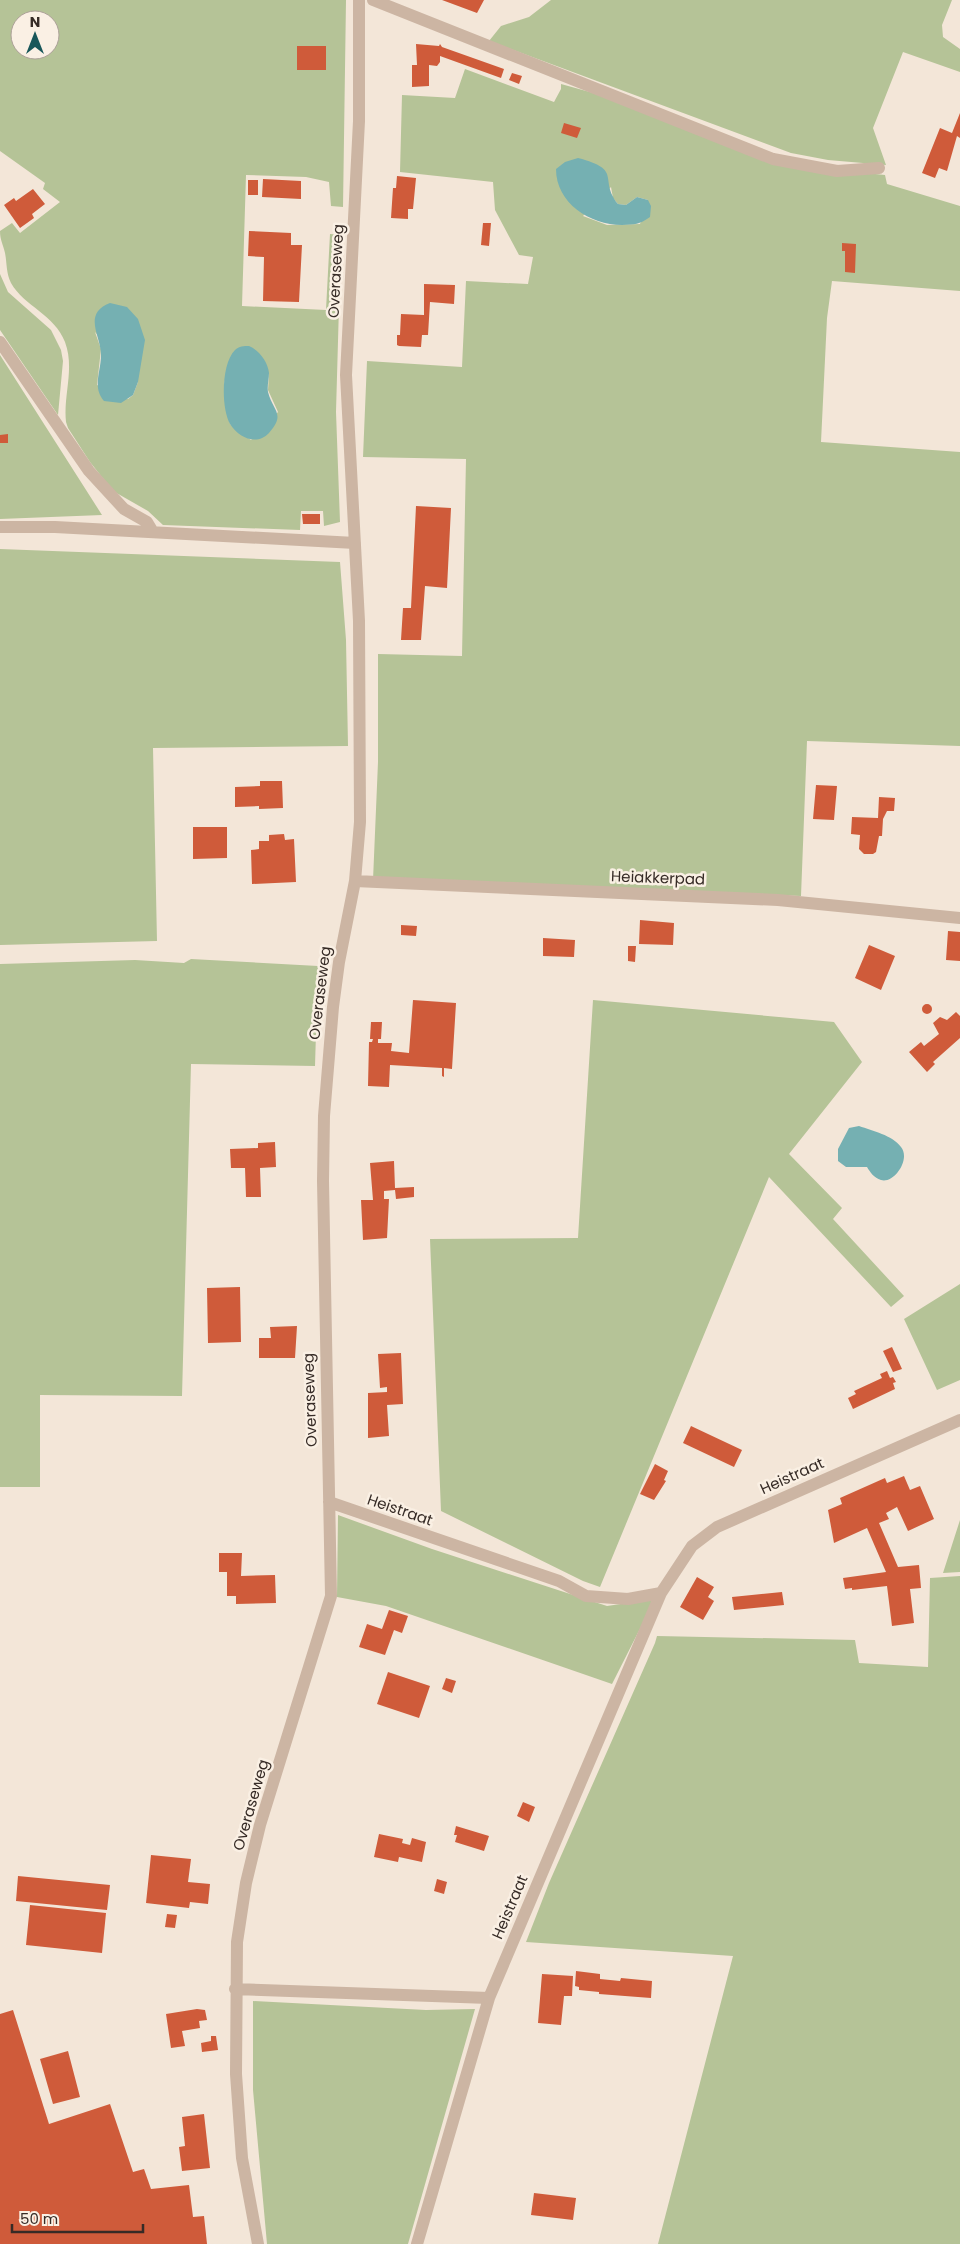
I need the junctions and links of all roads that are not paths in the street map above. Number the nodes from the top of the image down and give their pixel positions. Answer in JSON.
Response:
{"nodes":[{"id":1,"x":359,"y":0,"type":"edge"},
{"id":2,"x":373,"y":0,"type":"edge"},
{"id":3,"x":879,"y":168,"type":"dead end"},
{"id":4,"x":0,"y":342,"type":"edge"},
{"id":5,"x":0,"y":527,"type":"edge"},
{"id":6,"x":153,"y":532,"type":"junction"},
{"id":7,"x":354,"y":543,"type":"junction"},
{"id":8,"x":354,"y":881,"type":"junction"},
{"id":9,"x":960,"y":918,"type":"edge"},
{"id":10,"x":960,"y":1420,"type":"edge"},
{"id":11,"x":329,"y":1502,"type":"junction"},
{"id":12,"x":661,"y":1593,"type":"junction"},
{"id":13,"x":235,"y":1989,"type":"junction"},
{"id":14,"x":490,"y":1998,"type":"junction"},
{"id":15,"x":258,"y":2244,"type":"edge"},
{"id":16,"x":417,"y":2244,"type":"edge"}],
"edges":[{"from":1,"to":7,"type":"street","name":"Overaseweg"},
{"from":2,"to":3,"type":"street"},
{"from":4,"to":6,"type":"street"},
{"from":5,"to":6,"type":"street"},
{"from":6,"to":7,"type":"street"},
{"from":7,"to":8,"type":"street","name":"Overaseweg"},
{"from":8,"to":9,"type":"street","name":"Heiakkerpad"},
{"from":8,"to":11,"type":"street","name":"Overaseweg"},
{"from":10,"to":12,"type":"street","name":"Heistraat"},
{"from":11,"to":12,"type":"street","name":"Heistraat"},
{"from":11,"to":13,"type":"street","name":"Overaseweg"},
{"from":12,"to":14,"type":"street","name":"Heistraat"},
{"from":13,"to":14,"type":"street"},
{"from":13,"to":15,"type":"street","name":"Overaseweg"},
{"from":14,"to":16,"type":"street","name":"Heistraat"}]}
